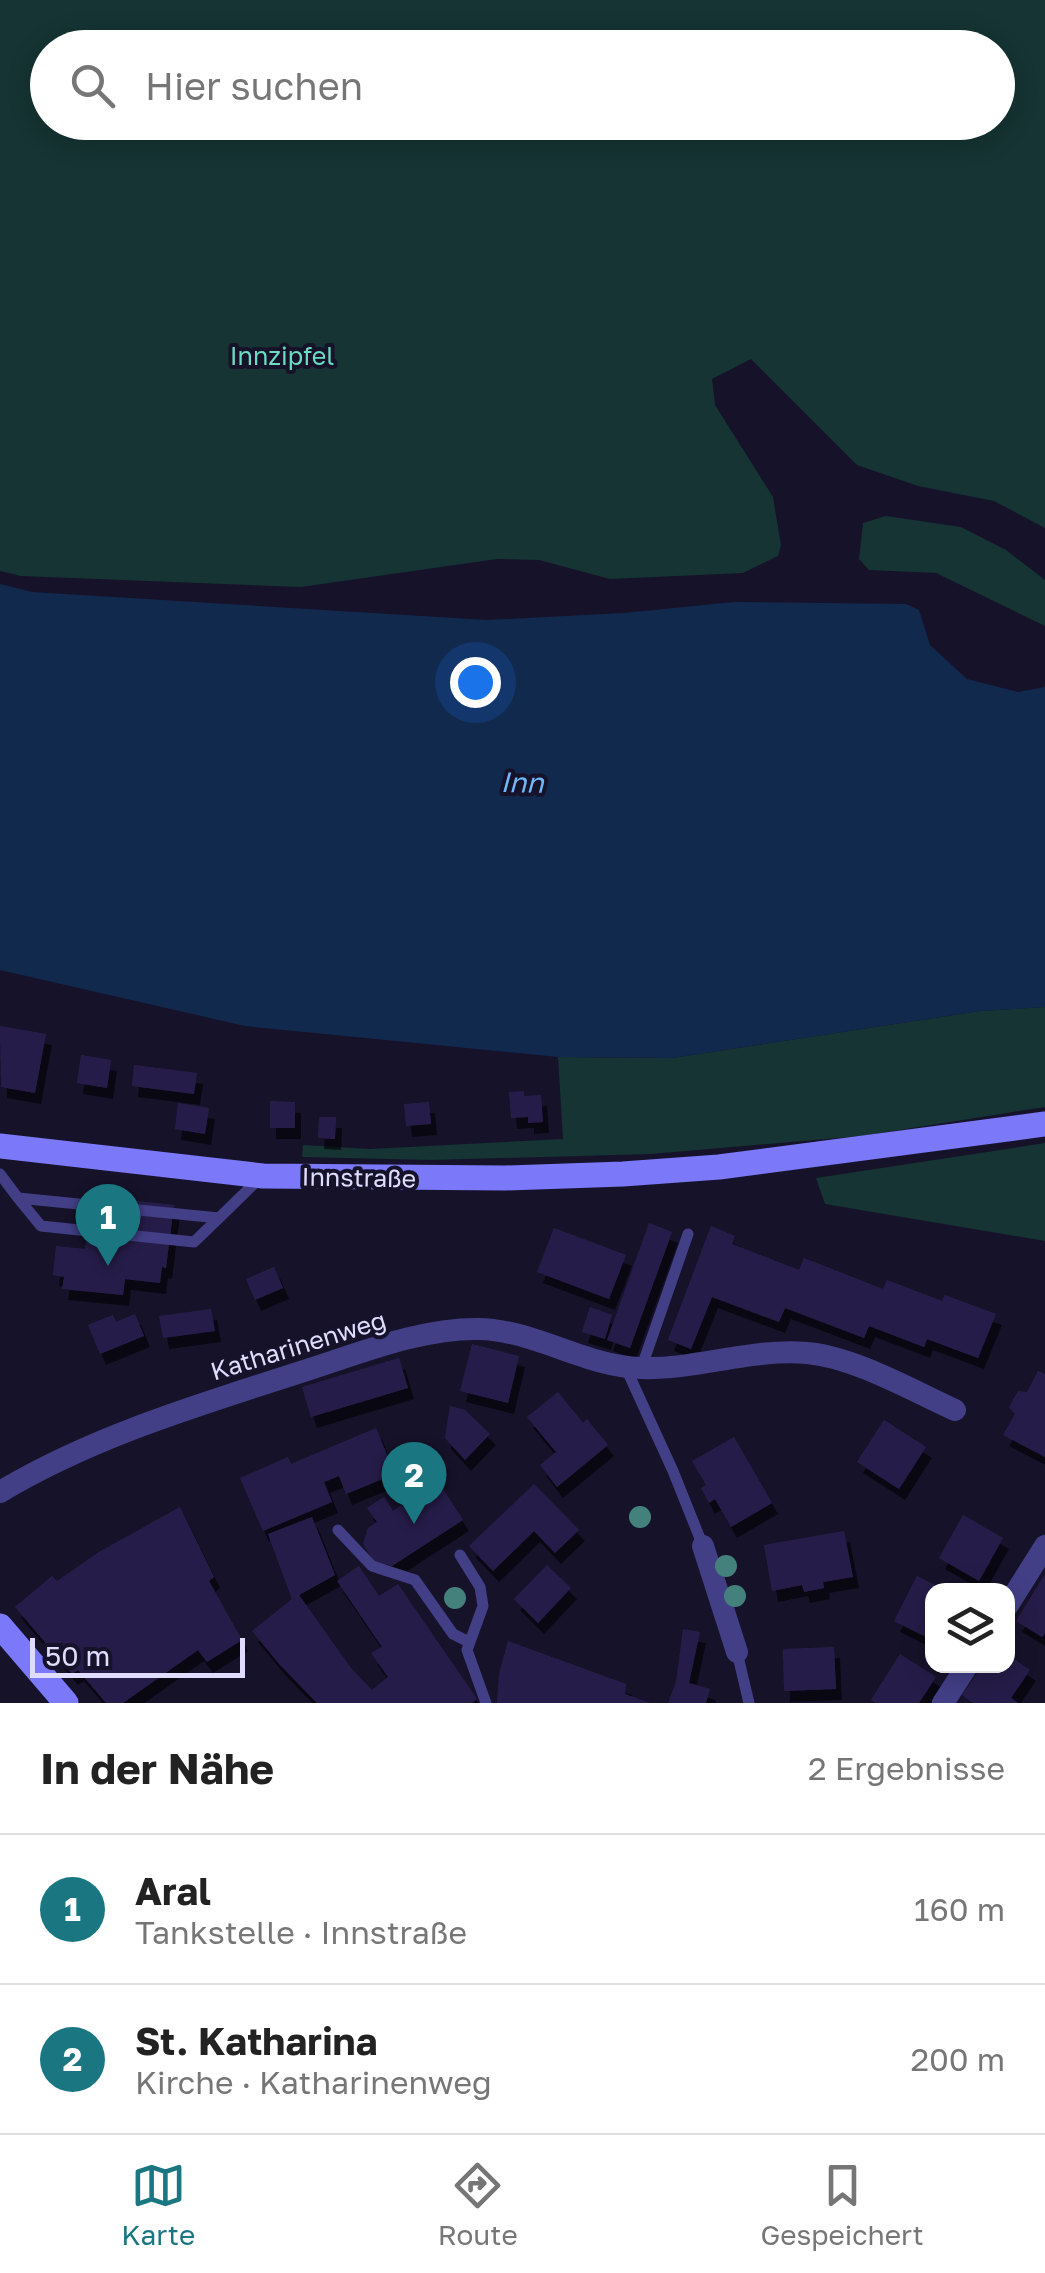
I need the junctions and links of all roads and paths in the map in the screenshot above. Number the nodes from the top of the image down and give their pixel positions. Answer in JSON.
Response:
{"nodes":[{"id":1,"x":1045,"y":1124,"type":"edge"},
{"id":2,"x":0,"y":1146,"type":"edge"},
{"id":3,"x":0,"y":1174,"type":"edge"},
{"id":4,"x":263,"y":1176,"type":"junction"},
{"id":5,"x":18,"y":1198,"type":"junction"},
{"id":6,"x":220,"y":1218,"type":"junction"},
{"id":7,"x":688,"y":1234,"type":"dead end"},
{"id":8,"x":633,"y":1367,"type":"junction"},
{"id":9,"x":955,"y":1410,"type":"dead end"},
{"id":10,"x":0,"y":1492,"type":"edge"},
{"id":11,"x":338,"y":1530,"type":"dead end"},
{"id":12,"x":703,"y":1546,"type":"joint"},
{"id":13,"x":1045,"y":1546,"type":"edge"},
{"id":14,"x":460,"y":1555,"type":"dead end"},
{"id":15,"x":1015,"y":1594,"type":"edge"},
{"id":16,"x":0,"y":1626,"type":"edge"},
{"id":17,"x":468,"y":1642,"type":"junction"},
{"id":18,"x":737,"y":1652,"type":"joint"},
{"id":19,"x":963,"y":1673,"type":"edge"},
{"id":20,"x":66,"y":1703,"type":"edge"},
{"id":21,"x":486,"y":1703,"type":"edge"},
{"id":22,"x":749,"y":1703,"type":"edge"},
{"id":23,"x":942,"y":1703,"type":"edge"}],
"edges":[{"from":1,"to":4,"type":"main road","name":"Innstraße"},
{"from":2,"to":4,"type":"main road","name":"Innstraße"},
{"from":3,"to":5,"type":"lane"},
{"from":4,"to":6,"type":"lane"},
{"from":5,"to":6,"type":"lane"},
{"from":5,"to":6,"type":"lane"},
{"from":7,"to":8,"type":"lane"},
{"from":8,"to":9,"type":"street","name":"Katharinenweg"},
{"from":8,"to":10,"type":"street","name":"Katharinenweg"},
{"from":8,"to":12,"type":"lane"},
{"from":11,"to":17,"type":"lane"},
{"from":12,"to":18,"type":"street"},
{"from":13,"to":15,"type":"street"},
{"from":14,"to":17,"type":"lane"},
{"from":16,"to":20,"type":"main road"},
{"from":17,"to":21,"type":"lane"},
{"from":18,"to":22,"type":"lane"},
{"from":19,"to":23,"type":"street"}]}
